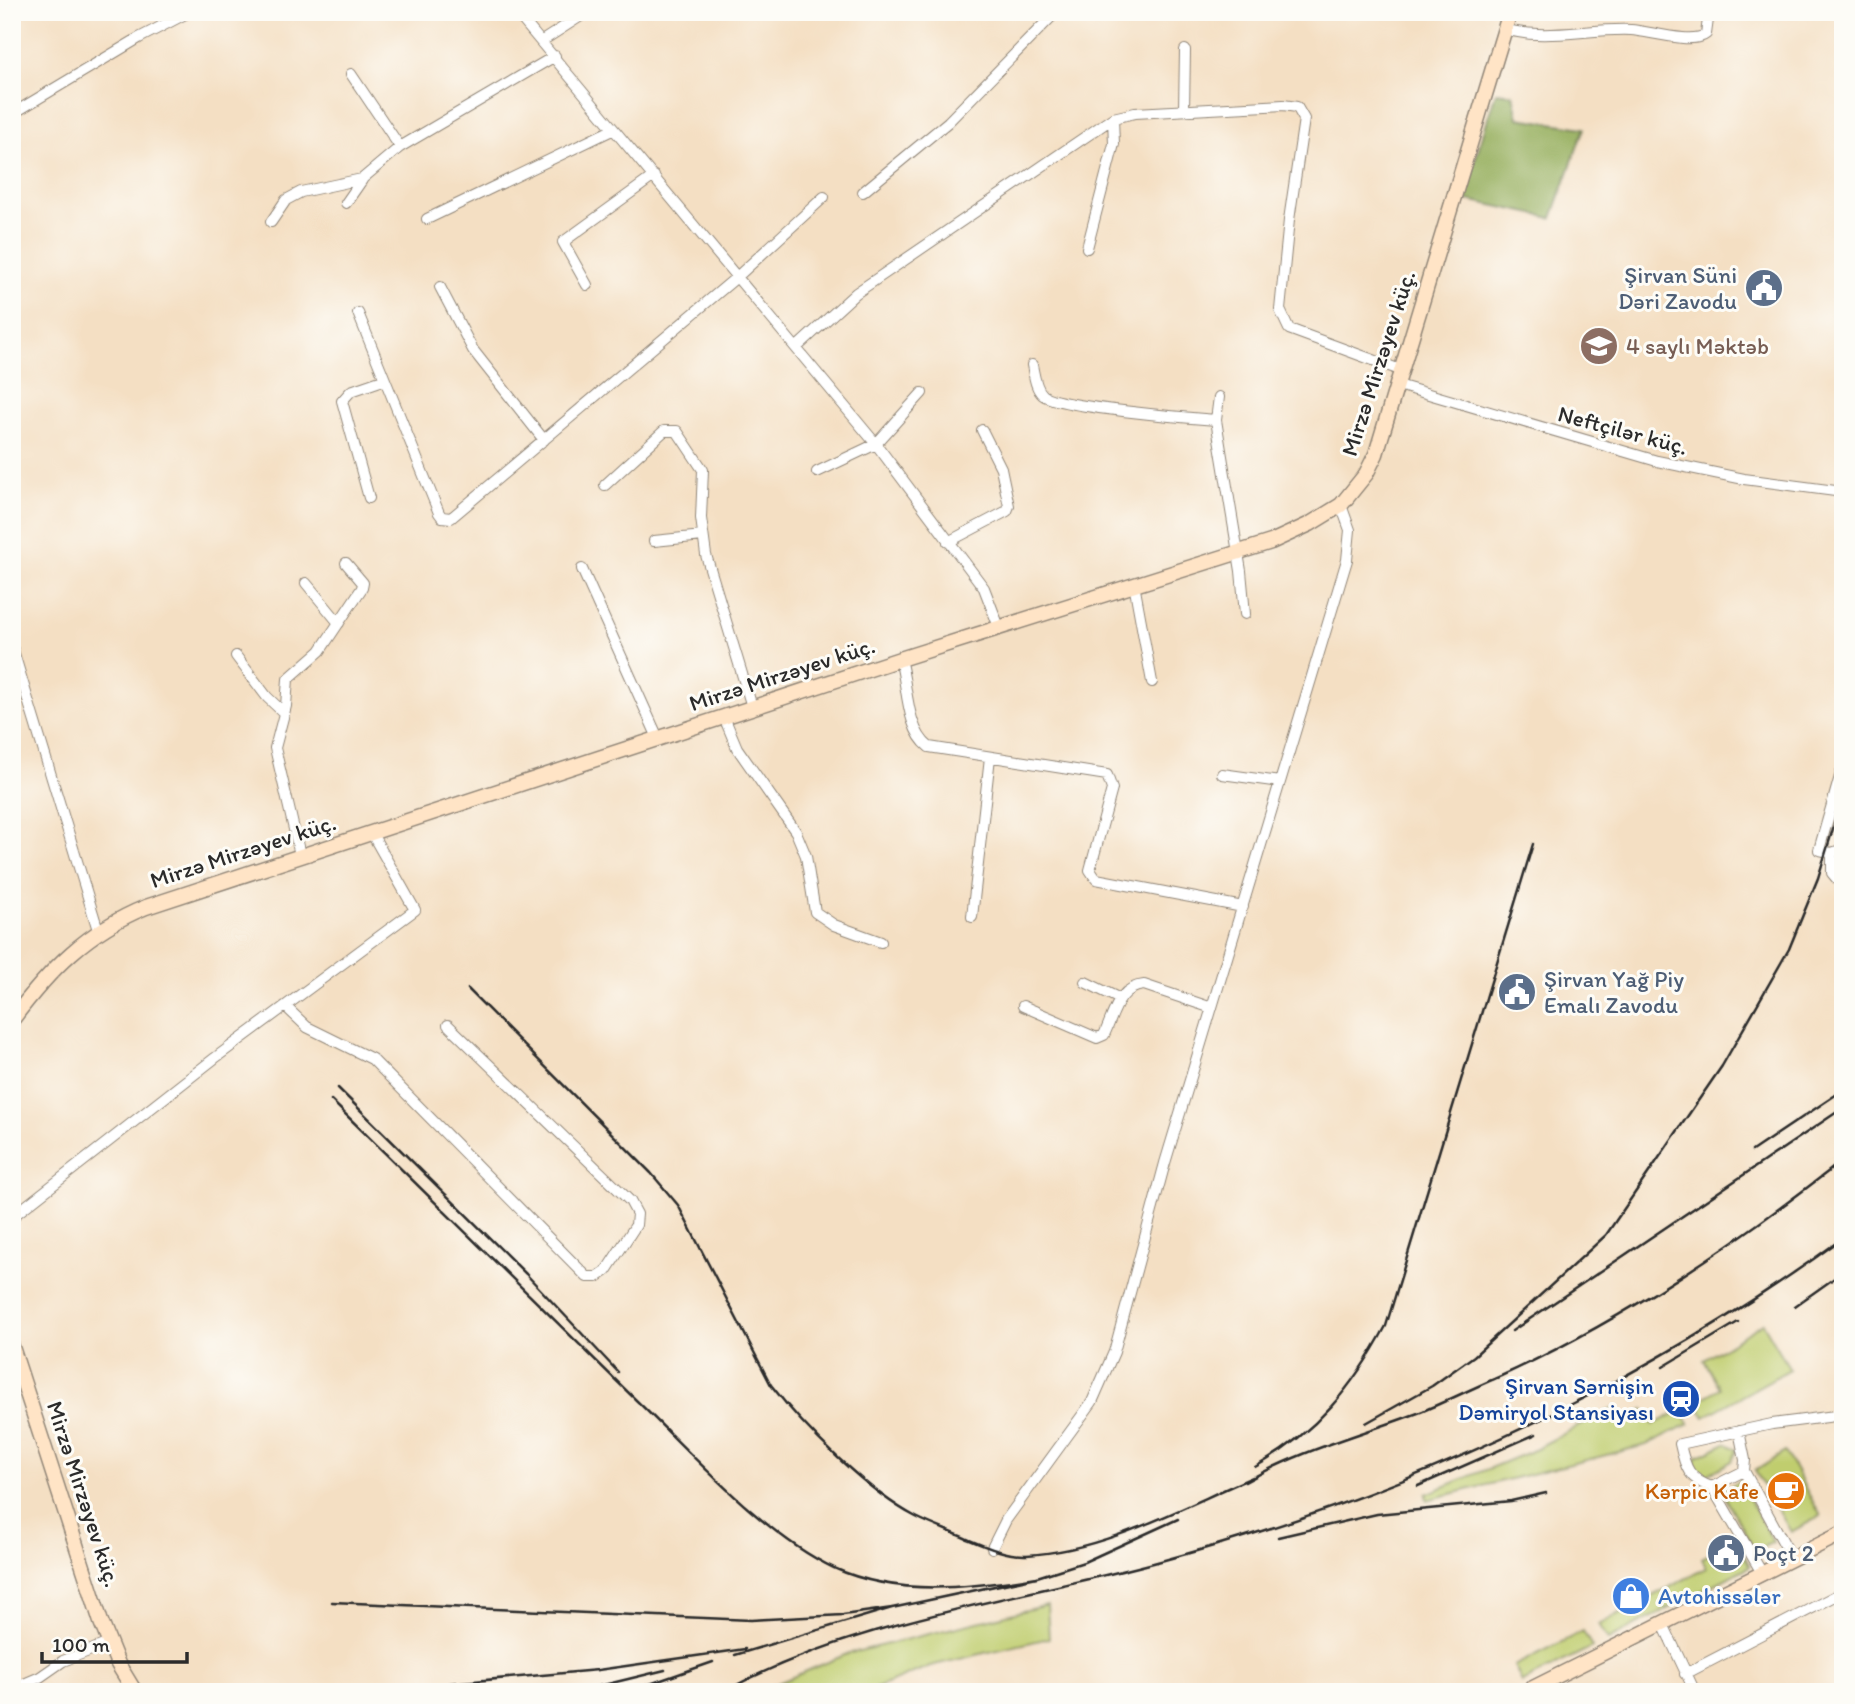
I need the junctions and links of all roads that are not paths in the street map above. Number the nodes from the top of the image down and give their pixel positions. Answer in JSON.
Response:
{"nodes":[{"id":1,"x":190,"y":12,"type":"edge"},
{"id":2,"x":516,"y":12,"type":"edge"},
{"id":3,"x":587,"y":12,"type":"edge"},
{"id":4,"x":1056,"y":12,"type":"edge"},
{"id":5,"x":1510,"y":12,"type":"edge"},
{"id":6,"x":1709,"y":12,"type":"edge"},
{"id":7,"x":1504,"y":29,"type":"junction"},
{"id":8,"x":542,"y":41,"type":"junction"},
{"id":9,"x":1185,"y":50,"type":"dead end"},
{"id":10,"x":555,"y":56,"type":"junction"},
{"id":11,"x":351,"y":74,"type":"dead end"},
{"id":12,"x":1184,"y":110,"type":"junction"},
{"id":13,"x":12,"y":114,"type":"edge"},
{"id":14,"x":1113,"y":118,"type":"junction"},
{"id":15,"x":612,"y":130,"type":"junction"},
{"id":16,"x":400,"y":147,"type":"junction"},
{"id":17,"x":653,"y":176,"type":"junction"},
{"id":18,"x":362,"y":179,"type":"junction"},
{"id":19,"x":863,"y":192,"type":"dead end"},
{"id":20,"x":824,"y":197,"type":"dead end"},
{"id":21,"x":346,"y":203,"type":"dead end"},
{"id":22,"x":427,"y":219,"type":"dead end"},
{"id":23,"x":271,"y":222,"type":"dead end"},
{"id":24,"x":1087,"y":248,"type":"dead end"},
{"id":25,"x":738,"y":276,"type":"junction"},
{"id":26,"x":587,"y":285,"type":"dead end"},
{"id":27,"x":440,"y":287,"type":"dead end"},
{"id":28,"x":358,"y":313,"type":"dead end"},
{"id":29,"x":796,"y":348,"type":"junction"},
{"id":30,"x":1032,"y":365,"type":"dead end"},
{"id":31,"x":1401,"y":378,"type":"junction"},
{"id":32,"x":383,"y":380,"type":"junction"},
{"id":33,"x":922,"y":393,"type":"dead end"},
{"id":34,"x":1219,"y":397,"type":"dead end"},
{"id":35,"x":1216,"y":420,"type":"junction"},
{"id":36,"x":982,"y":430,"type":"dead end"},
{"id":37,"x":544,"y":440,"type":"junction"},
{"id":38,"x":876,"y":444,"type":"junction"},
{"id":39,"x":817,"y":472,"type":"dead end"},
{"id":40,"x":605,"y":485,"type":"dead end"},
{"id":41,"x":1843,"y":492,"type":"edge"},
{"id":42,"x":369,"y":498,"type":"dead end"},
{"id":43,"x":1341,"y":505,"type":"junction"},
{"id":44,"x":703,"y":536,"type":"junction"},
{"id":45,"x":654,"y":541,"type":"dead end"},
{"id":46,"x":948,"y":542,"type":"junction"},
{"id":47,"x":1238,"y":553,"type":"junction"},
{"id":48,"x":346,"y":563,"type":"dead end"},
{"id":49,"x":582,"y":569,"type":"dead end"},
{"id":50,"x":306,"y":583,"type":"dead end"},
{"id":51,"x":1134,"y":584,"type":"junction"},
{"id":52,"x":1245,"y":614,"type":"dead end"},
{"id":53,"x":339,"y":623,"type":"junction"},
{"id":54,"x":999,"y":627,"type":"junction"},
{"id":55,"x":12,"y":647,"type":"edge"},
{"id":56,"x":236,"y":656,"type":"dead end"},
{"id":57,"x":900,"y":659,"type":"junction"},
{"id":58,"x":1152,"y":682,"type":"dead end"},
{"id":59,"x":752,"y":707,"type":"junction"},
{"id":60,"x":284,"y":713,"type":"junction"},
{"id":61,"x":724,"y":717,"type":"junction"},
{"id":62,"x":657,"y":738,"type":"junction"},
{"id":63,"x":990,"y":757,"type":"junction"},
{"id":64,"x":1843,"y":766,"type":"edge"},
{"id":65,"x":1222,"y":774,"type":"dead end"},
{"id":66,"x":1280,"y":782,"type":"junction"},
{"id":67,"x":371,"y":832,"type":"junction"},
{"id":68,"x":1843,"y":849,"type":"edge"},
{"id":69,"x":1832,"y":853,"type":"junction"},
{"id":70,"x":300,"y":855,"type":"junction"},
{"id":71,"x":1843,"y":886,"type":"edge"},
{"id":72,"x":1242,"y":907,"type":"junction"},
{"id":73,"x":972,"y":917,"type":"dead end"},
{"id":74,"x":98,"y":930,"type":"junction"},
{"id":75,"x":881,"y":942,"type":"dead end"},
{"id":76,"x":1085,"y":982,"type":"dead end"},
{"id":77,"x":1121,"y":999,"type":"junction"},
{"id":78,"x":285,"y":1006,"type":"junction"},
{"id":79,"x":1023,"y":1006,"type":"dead end"},
{"id":80,"x":1212,"y":1008,"type":"junction"},
{"id":81,"x":12,"y":1020,"type":"edge"},
{"id":82,"x":448,"y":1025,"type":"dead end"},
{"id":83,"x":12,"y":1217,"type":"edge"},
{"id":84,"x":12,"y":1347,"type":"edge"},
{"id":85,"x":1843,"y":1415,"type":"edge"},
{"id":86,"x":1739,"y":1431,"type":"junction"},
{"id":87,"x":1744,"y":1471,"type":"junction"},
{"id":88,"x":1712,"y":1487,"type":"junction"},
{"id":89,"x":1843,"y":1533,"type":"edge"},
{"id":90,"x":992,"y":1548,"type":"dead end"},
{"id":91,"x":1792,"y":1558,"type":"junction"},
{"id":92,"x":1762,"y":1573,"type":"junction"},
{"id":93,"x":1843,"y":1592,"type":"edge"},
{"id":94,"x":1663,"y":1624,"type":"junction"},
{"id":95,"x":109,"y":1643,"type":"junction"},
{"id":96,"x":1685,"y":1674,"type":"junction"},
{"id":97,"x":12,"y":1689,"type":"edge"},
{"id":98,"x":135,"y":1692,"type":"edge"},
{"id":99,"x":1525,"y":1692,"type":"edge"},
{"id":100,"x":1695,"y":1692,"type":"edge"}],
"edges":[{"from":1,"to":13,"type":"street"},
{"from":2,"to":8,"type":"street"},
{"from":3,"to":8,"type":"street"},
{"from":4,"to":19,"type":"street"},
{"from":5,"to":7,"type":"main road","name":"Mirzə Mirzəyev küç."},
{"from":6,"to":7,"type":"street"},
{"from":7,"to":31,"type":"main road","name":"Mirzə Mirzəyev küç."},
{"from":8,"to":10,"type":"street"},
{"from":9,"to":12,"type":"street"},
{"from":10,"to":15,"type":"street"},
{"from":10,"to":16,"type":"street"},
{"from":11,"to":16,"type":"street"},
{"from":12,"to":14,"type":"street"},
{"from":12,"to":31,"type":"street","name":"Neftçilər küç."},
{"from":14,"to":24,"type":"street"},
{"from":14,"to":29,"type":"street"},
{"from":15,"to":17,"type":"street"},
{"from":15,"to":22,"type":"street"},
{"from":16,"to":18,"type":"street"},
{"from":17,"to":25,"type":"street"},
{"from":17,"to":26,"type":"street"},
{"from":18,"to":21,"type":"street"},
{"from":18,"to":23,"type":"street"},
{"from":20,"to":25,"type":"street"},
{"from":25,"to":29,"type":"street"},
{"from":25,"to":37,"type":"street"},
{"from":27,"to":37,"type":"street"},
{"from":28,"to":32,"type":"street"},
{"from":29,"to":38,"type":"street"},
{"from":30,"to":35,"type":"street"},
{"from":31,"to":41,"type":"street","name":"Neftçilər küç."},
{"from":31,"to":43,"type":"main road","name":"Mirzə Mirzəyev küç."},
{"from":32,"to":37,"type":"street"},
{"from":32,"to":42,"type":"street"},
{"from":33,"to":38,"type":"street"},
{"from":34,"to":35,"type":"street"},
{"from":35,"to":47,"type":"street"},
{"from":36,"to":46,"type":"street"},
{"from":38,"to":39,"type":"street"},
{"from":38,"to":46,"type":"street"},
{"from":40,"to":44,"type":"street"},
{"from":43,"to":47,"type":"main road","name":"Mirzə Mirzəyev küç."},
{"from":43,"to":66,"type":"street"},
{"from":44,"to":45,"type":"street"},
{"from":44,"to":59,"type":"street"},
{"from":46,"to":54,"type":"street"},
{"from":47,"to":51,"type":"main road","name":"Mirzə Mirzəyev küç."},
{"from":47,"to":52,"type":"street"},
{"from":48,"to":53,"type":"street"},
{"from":49,"to":62,"type":"street"},
{"from":50,"to":53,"type":"street"},
{"from":51,"to":54,"type":"main road","name":"Mirzə Mirzəyev küç."},
{"from":51,"to":58,"type":"street"},
{"from":53,"to":60,"type":"street"},
{"from":54,"to":57,"type":"main road","name":"Mirzə Mirzəyev küç."},
{"from":55,"to":74,"type":"street"},
{"from":56,"to":60,"type":"street"},
{"from":57,"to":59,"type":"main road","name":"Mirzə Mirzəyev küç."},
{"from":57,"to":63,"type":"street"},
{"from":59,"to":61,"type":"main road","name":"Mirzə Mirzəyev küç."},
{"from":60,"to":70,"type":"street"},
{"from":61,"to":62,"type":"main road","name":"Mirzə Mirzəyev küç."},
{"from":61,"to":75,"type":"street"},
{"from":62,"to":67,"type":"main road","name":"Mirzə Mirzəyev küç."},
{"from":63,"to":72,"type":"street"},
{"from":63,"to":73,"type":"street"},
{"from":64,"to":69,"type":"street"},
{"from":65,"to":66,"type":"street"},
{"from":66,"to":72,"type":"street"},
{"from":67,"to":70,"type":"main road","name":"Mirzə Mirzəyev küç."},
{"from":67,"to":78,"type":"street"},
{"from":68,"to":69,"type":"street"},
{"from":69,"to":71,"type":"street"},
{"from":70,"to":74,"type":"main road","name":"Mirzə Mirzəyev küç."},
{"from":72,"to":80,"type":"street"},
{"from":74,"to":81,"type":"main road","name":"Mirzə Mirzəyev küç."},
{"from":76,"to":77,"type":"street"},
{"from":77,"to":79,"type":"street"},
{"from":77,"to":80,"type":"street"},
{"from":78,"to":82,"type":"street"},
{"from":78,"to":83,"type":"street"},
{"from":80,"to":90,"type":"street"},
{"from":84,"to":95,"type":"main road","name":"Mirzə Mirzəyev küç."},
{"from":85,"to":86,"type":"street"},
{"from":86,"to":87,"type":"street"},
{"from":86,"to":88,"type":"street"},
{"from":87,"to":88,"type":"street"},
{"from":87,"to":91,"type":"street"},
{"from":88,"to":92,"type":"street"},
{"from":89,"to":91,"type":"main road"},
{"from":91,"to":92,"type":"main road"},
{"from":92,"to":94,"type":"main road"},
{"from":93,"to":96,"type":"street"},
{"from":94,"to":96,"type":"street"},
{"from":94,"to":99,"type":"main road"},
{"from":95,"to":97,"type":"street"},
{"from":95,"to":98,"type":"main road","name":"Mirzə Mirzəyev küç."},
{"from":96,"to":100,"type":"street"}]}
